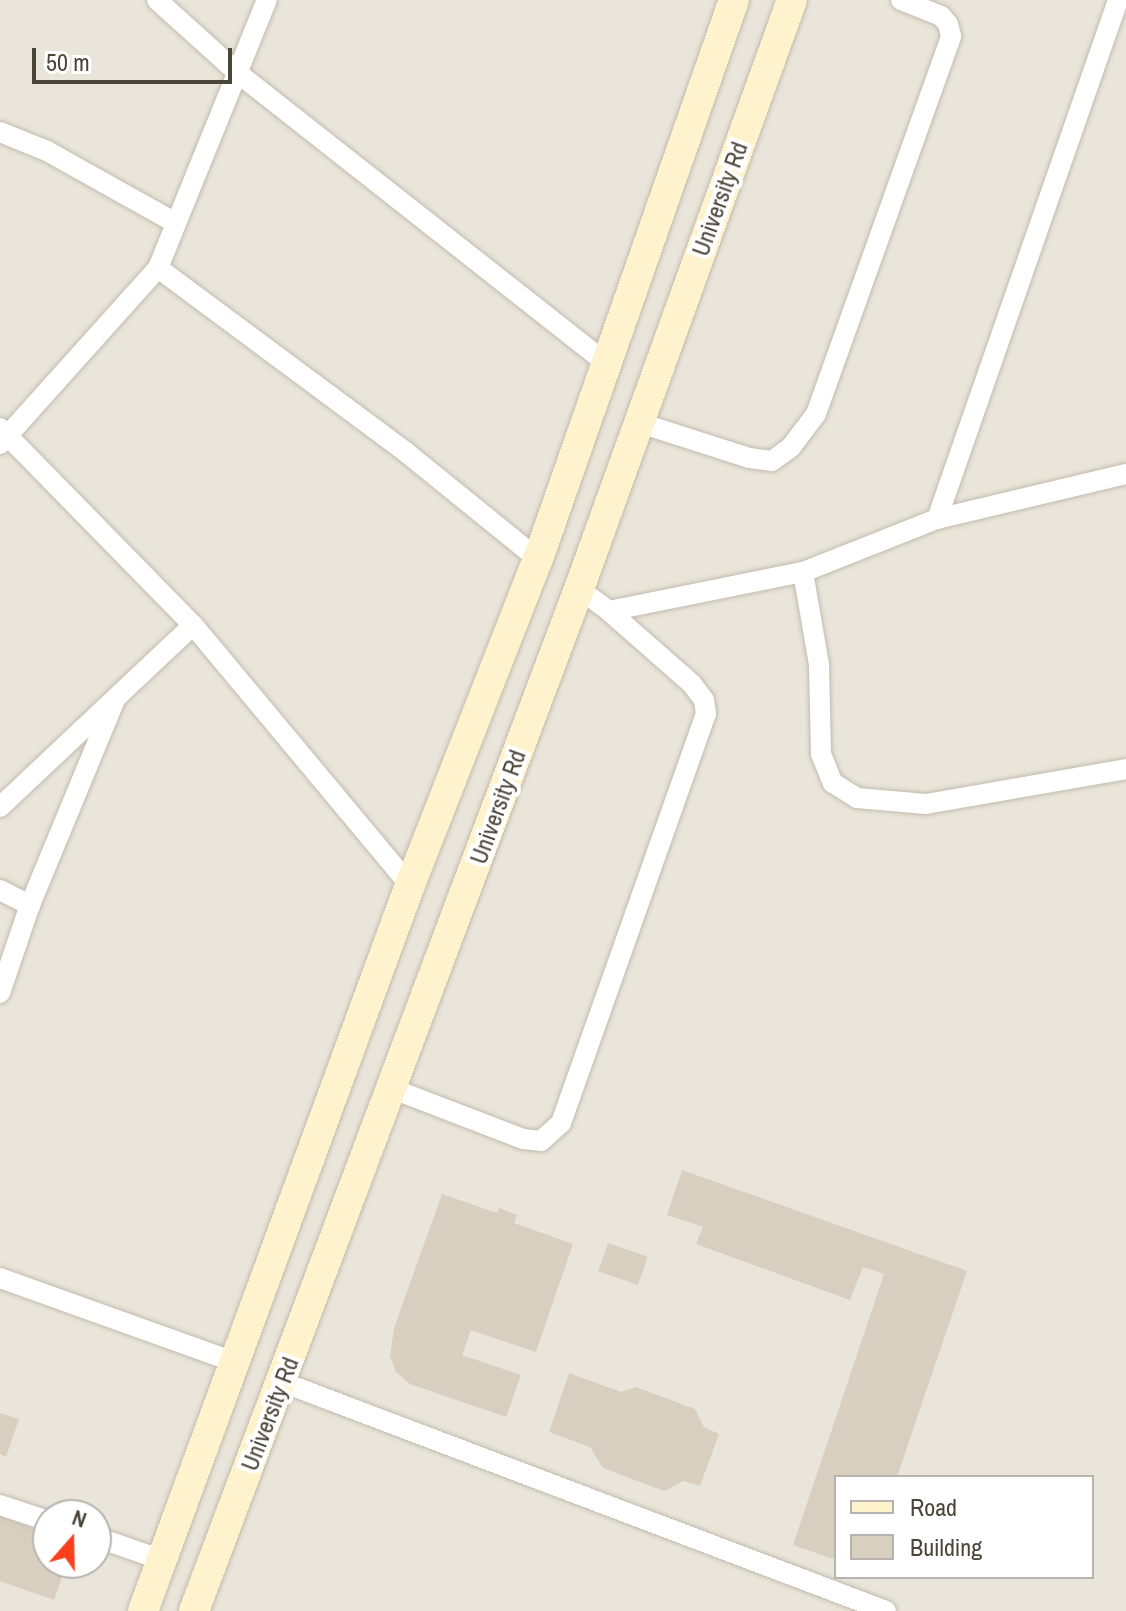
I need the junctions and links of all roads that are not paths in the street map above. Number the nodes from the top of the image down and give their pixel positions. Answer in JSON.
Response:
{"nodes":[{"id":1,"x":157,"y":0,"type":"edge"},
{"id":2,"x":267,"y":0,"type":"edge"},
{"id":3,"x":734,"y":0,"type":"edge"},
{"id":4,"x":792,"y":0,"type":"edge"},
{"id":5,"x":901,"y":0,"type":"edge"},
{"id":6,"x":1118,"y":0,"type":"edge"},
{"id":7,"x":239,"y":74,"type":"junction"},
{"id":8,"x":0,"y":132,"type":"edge"},
{"id":9,"x":176,"y":223,"type":"junction"},
{"id":10,"x":158,"y":268,"type":"junction"},
{"id":11,"x":606,"y":363,"type":"junction"},
{"id":12,"x":640,"y":423,"type":"junction"},
{"id":13,"x":2,"y":436,"type":"edge"},
{"id":14,"x":1126,"y":474,"type":"edge"},
{"id":15,"x":937,"y":519,"type":"junction"},
{"id":16,"x":538,"y":559,"type":"junction"},
{"id":17,"x":803,"y":572,"type":"junction"},
{"id":18,"x":579,"y":589,"type":"junction"},
{"id":19,"x":609,"y":611,"type":"junction"},
{"id":20,"x":193,"y":625,"type":"junction"},
{"id":21,"x":114,"y":702,"type":"junction"},
{"id":22,"x":1126,"y":769,"type":"edge"},
{"id":23,"x":0,"y":807,"type":"edge"},
{"id":24,"x":410,"y":885,"type":"junction"},
{"id":25,"x":0,"y":890,"type":"edge"},
{"id":26,"x":30,"y":905,"type":"junction"},
{"id":27,"x":0,"y":993,"type":"edge"},
{"id":28,"x":393,"y":1089,"type":"junction"},
{"id":29,"x":0,"y":1278,"type":"edge"},
{"id":30,"x":237,"y":1363,"type":"junction"},
{"id":31,"x":282,"y":1382,"type":"junction"},
{"id":32,"x":0,"y":1505,"type":"edge"},
{"id":33,"x":32,"y":1516,"type":"edge"},
{"id":34,"x":112,"y":1543,"type":"edge"},
{"id":35,"x":162,"y":1560,"type":"junction"},
{"id":36,"x":143,"y":1611,"type":"edge"},
{"id":37,"x":194,"y":1611,"type":"edge"},
{"id":38,"x":886,"y":1611,"type":"edge"}],
"edges":[{"from":1,"to":7,"type":"street"},
{"from":2,"to":7,"type":"street"},
{"from":3,"to":11,"type":"street","name":"University Rd"},
{"from":4,"to":12,"type":"street","name":"University Rd"},
{"from":5,"to":12,"type":"street"},
{"from":6,"to":15,"type":"street"},
{"from":7,"to":9,"type":"street"},
{"from":7,"to":11,"type":"street"},
{"from":8,"to":9,"type":"street"},
{"from":9,"to":10,"type":"street"},
{"from":10,"to":13,"type":"street"},
{"from":10,"to":16,"type":"street"},
{"from":11,"to":16,"type":"street","name":"University Rd"},
{"from":12,"to":18,"type":"street","name":"University Rd"},
{"from":13,"to":20,"type":"street"},
{"from":14,"to":15,"type":"street"},
{"from":15,"to":17,"type":"street"},
{"from":16,"to":18,"type":"street"},
{"from":16,"to":24,"type":"street","name":"University Rd"},
{"from":17,"to":19,"type":"street"},
{"from":17,"to":22,"type":"street"},
{"from":18,"to":19,"type":"street"},
{"from":18,"to":28,"type":"street","name":"University Rd"},
{"from":19,"to":28,"type":"street"},
{"from":20,"to":21,"type":"street"},
{"from":20,"to":24,"type":"street"},
{"from":21,"to":23,"type":"street"},
{"from":21,"to":26,"type":"street"},
{"from":24,"to":30,"type":"street","name":"University Rd"},
{"from":25,"to":26,"type":"street"},
{"from":26,"to":27,"type":"street"},
{"from":28,"to":31,"type":"street","name":"University Rd"},
{"from":29,"to":30,"type":"street"},
{"from":30,"to":31,"type":"street"},
{"from":30,"to":35,"type":"street","name":"University Rd"},
{"from":31,"to":37,"type":"street","name":"University Rd"},
{"from":31,"to":38,"type":"street"},
{"from":32,"to":33,"type":"street"},
{"from":34,"to":35,"type":"street"},
{"from":35,"to":36,"type":"street","name":"University Rd"}]}
